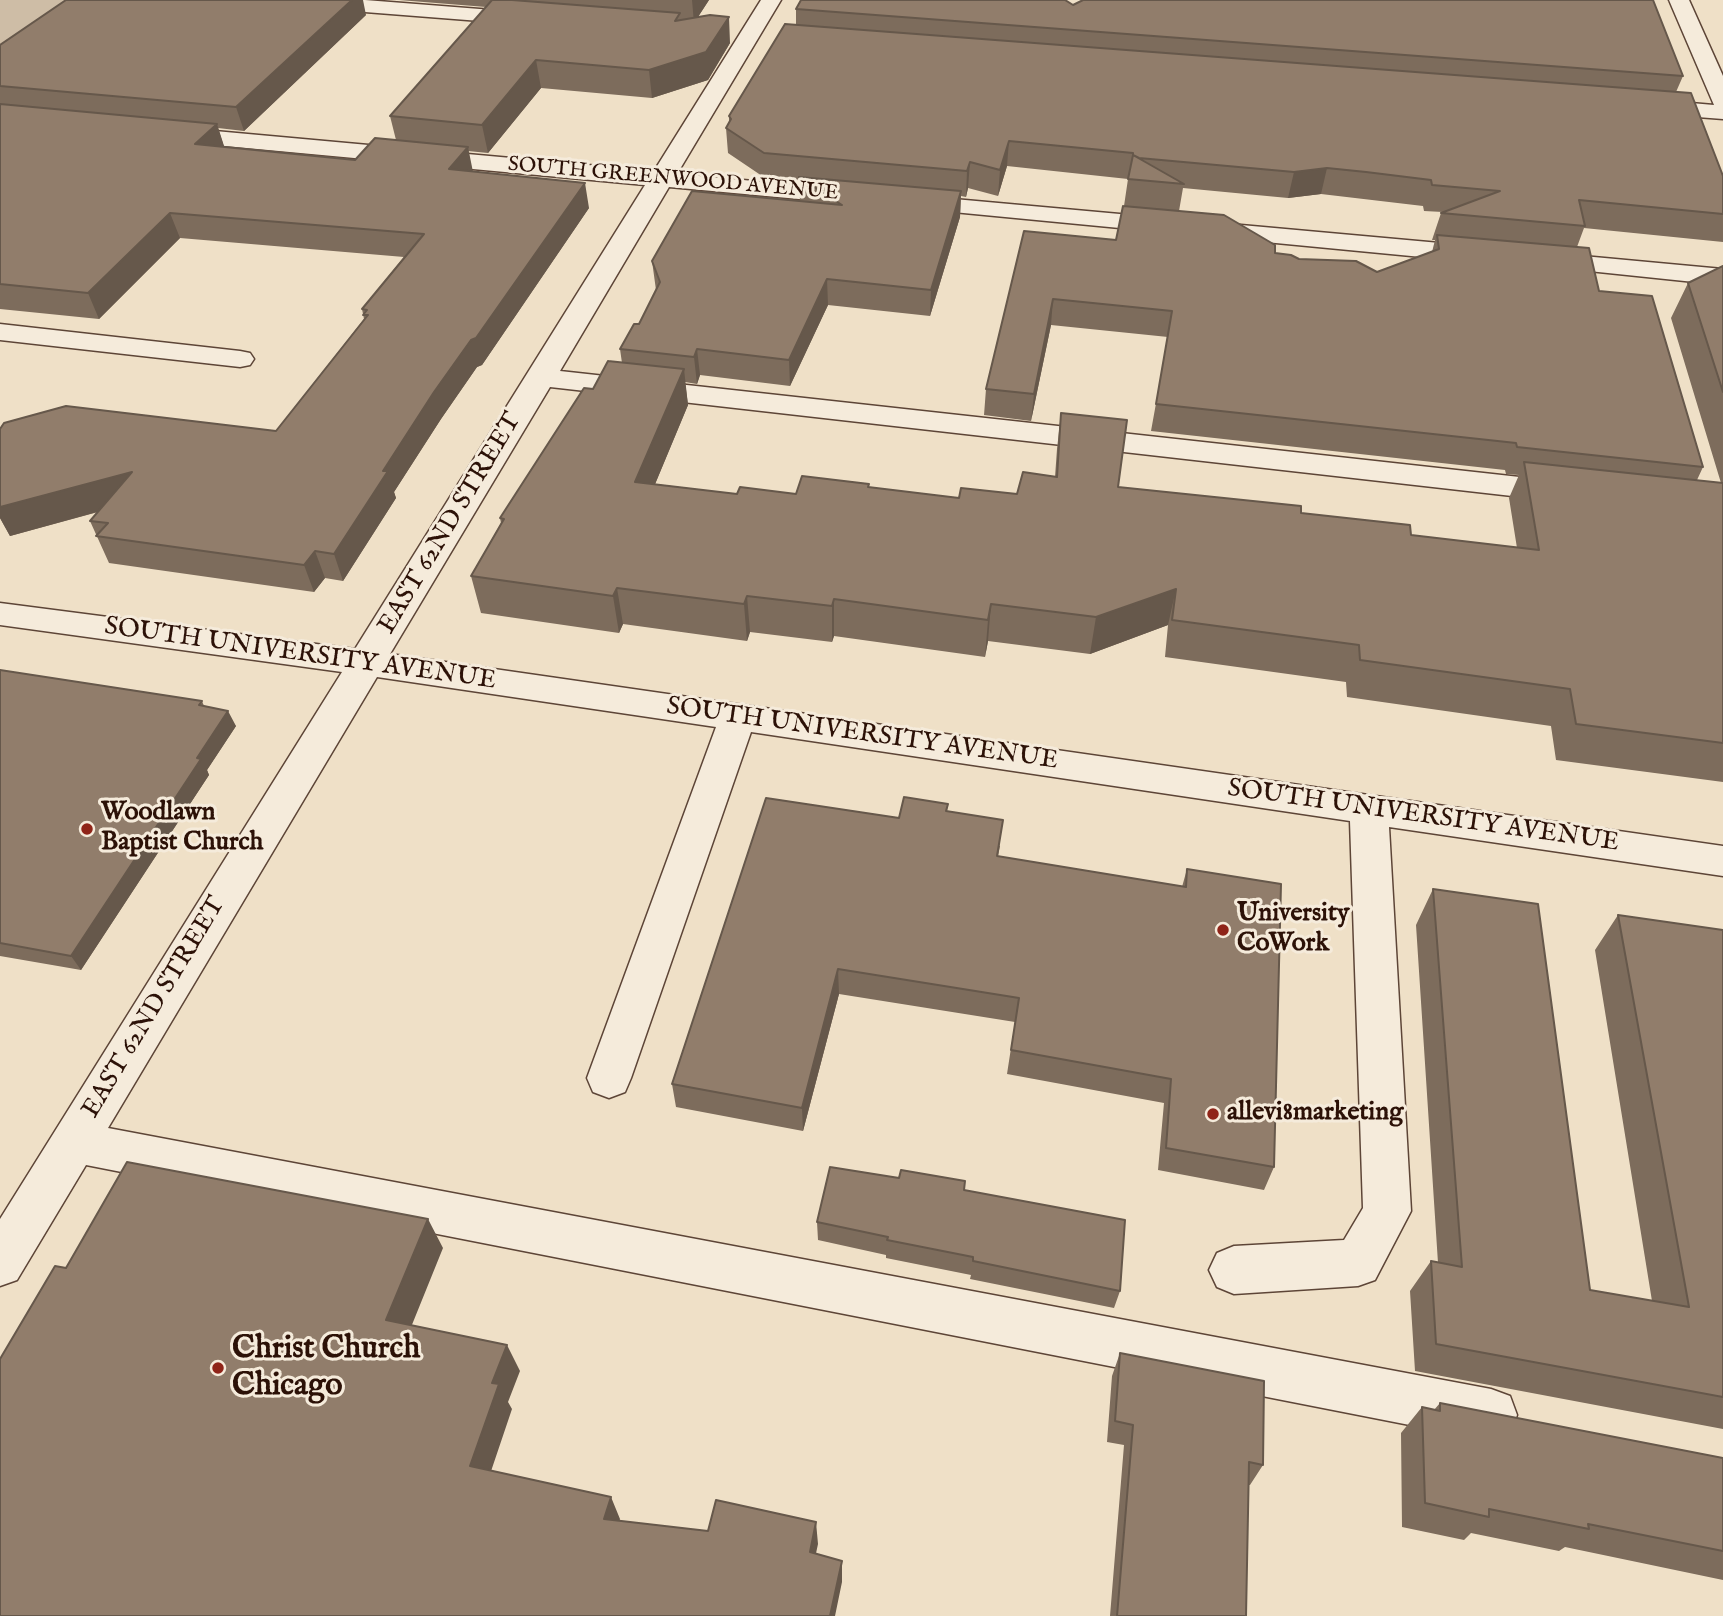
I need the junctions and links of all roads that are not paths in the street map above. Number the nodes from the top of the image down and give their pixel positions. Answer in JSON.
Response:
{"nodes":[{"id":1,"x":288,"y":0,"type":"edge"},
{"id":2,"x":771,"y":0,"type":"edge"},
{"id":3,"x":1679,"y":0,"type":"edge"},
{"id":4,"x":549,"y":20,"type":"edge"},
{"id":5,"x":1723,"y":101,"type":"edge"},
{"id":6,"x":1623,"y":104,"type":"edge"},
{"id":7,"x":1723,"y":112,"type":"edge"},
{"id":8,"x":150,"y":132,"type":"edge"},
{"id":9,"x":663,"y":179,"type":"junction"},
{"id":10,"x":1723,"y":277,"type":"edge"},
{"id":11,"x":0,"y":332,"type":"edge"},
{"id":12,"x":240,"y":359,"type":"dead end"},
{"id":13,"x":541,"y":377,"type":"junction"},
{"id":14,"x":1599,"y":496,"type":"edge"},
{"id":15,"x":0,"y":614,"type":"edge"},
{"id":16,"x":366,"y":663,"type":"junction"},
{"id":17,"x":738,"y":718,"type":"junction"},
{"id":18,"x":1369,"y":809,"type":"junction"},
{"id":19,"x":1723,"y":861,"type":"edge"},
{"id":20,"x":609,"y":1077,"type":"dead end"},
{"id":21,"x":74,"y":1142,"type":"junction"},
{"id":22,"x":0,"y":1263,"type":"edge"},
{"id":23,"x":1234,"y":1270,"type":"dead end"},
{"id":24,"x":1531,"y":1422,"type":"edge"}],
"edges":[{"from":1,"to":4,"type":"street"},
{"from":2,"to":9,"type":"street","name":"EAST 62ND STREET"},
{"from":3,"to":5,"type":"street"},
{"from":6,"to":7,"type":"street"},
{"from":8,"to":9,"type":"street","name":"SOUTH GREENWOOD AVENUE"},
{"from":9,"to":10,"type":"street","name":"SOUTH GREENWOOD AVENUE"},
{"from":9,"to":13,"type":"street","name":"EAST 62ND STREET"},
{"from":11,"to":12,"type":"street"},
{"from":13,"to":14,"type":"street"},
{"from":13,"to":16,"type":"street","name":"EAST 62ND STREET"},
{"from":15,"to":16,"type":"street","name":"SOUTH UNIVERSITY AVENUE"},
{"from":16,"to":17,"type":"street","name":"SOUTH UNIVERSITY AVENUE"},
{"from":16,"to":21,"type":"street","name":"EAST 62ND STREET"},
{"from":17,"to":18,"type":"street","name":"SOUTH UNIVERSITY AVENUE"},
{"from":17,"to":20,"type":"street"},
{"from":18,"to":19,"type":"street","name":"SOUTH UNIVERSITY AVENUE"},
{"from":18,"to":23,"type":"street"},
{"from":21,"to":22,"type":"street","name":"EAST 62ND STREET"},
{"from":21,"to":24,"type":"street"}]}
